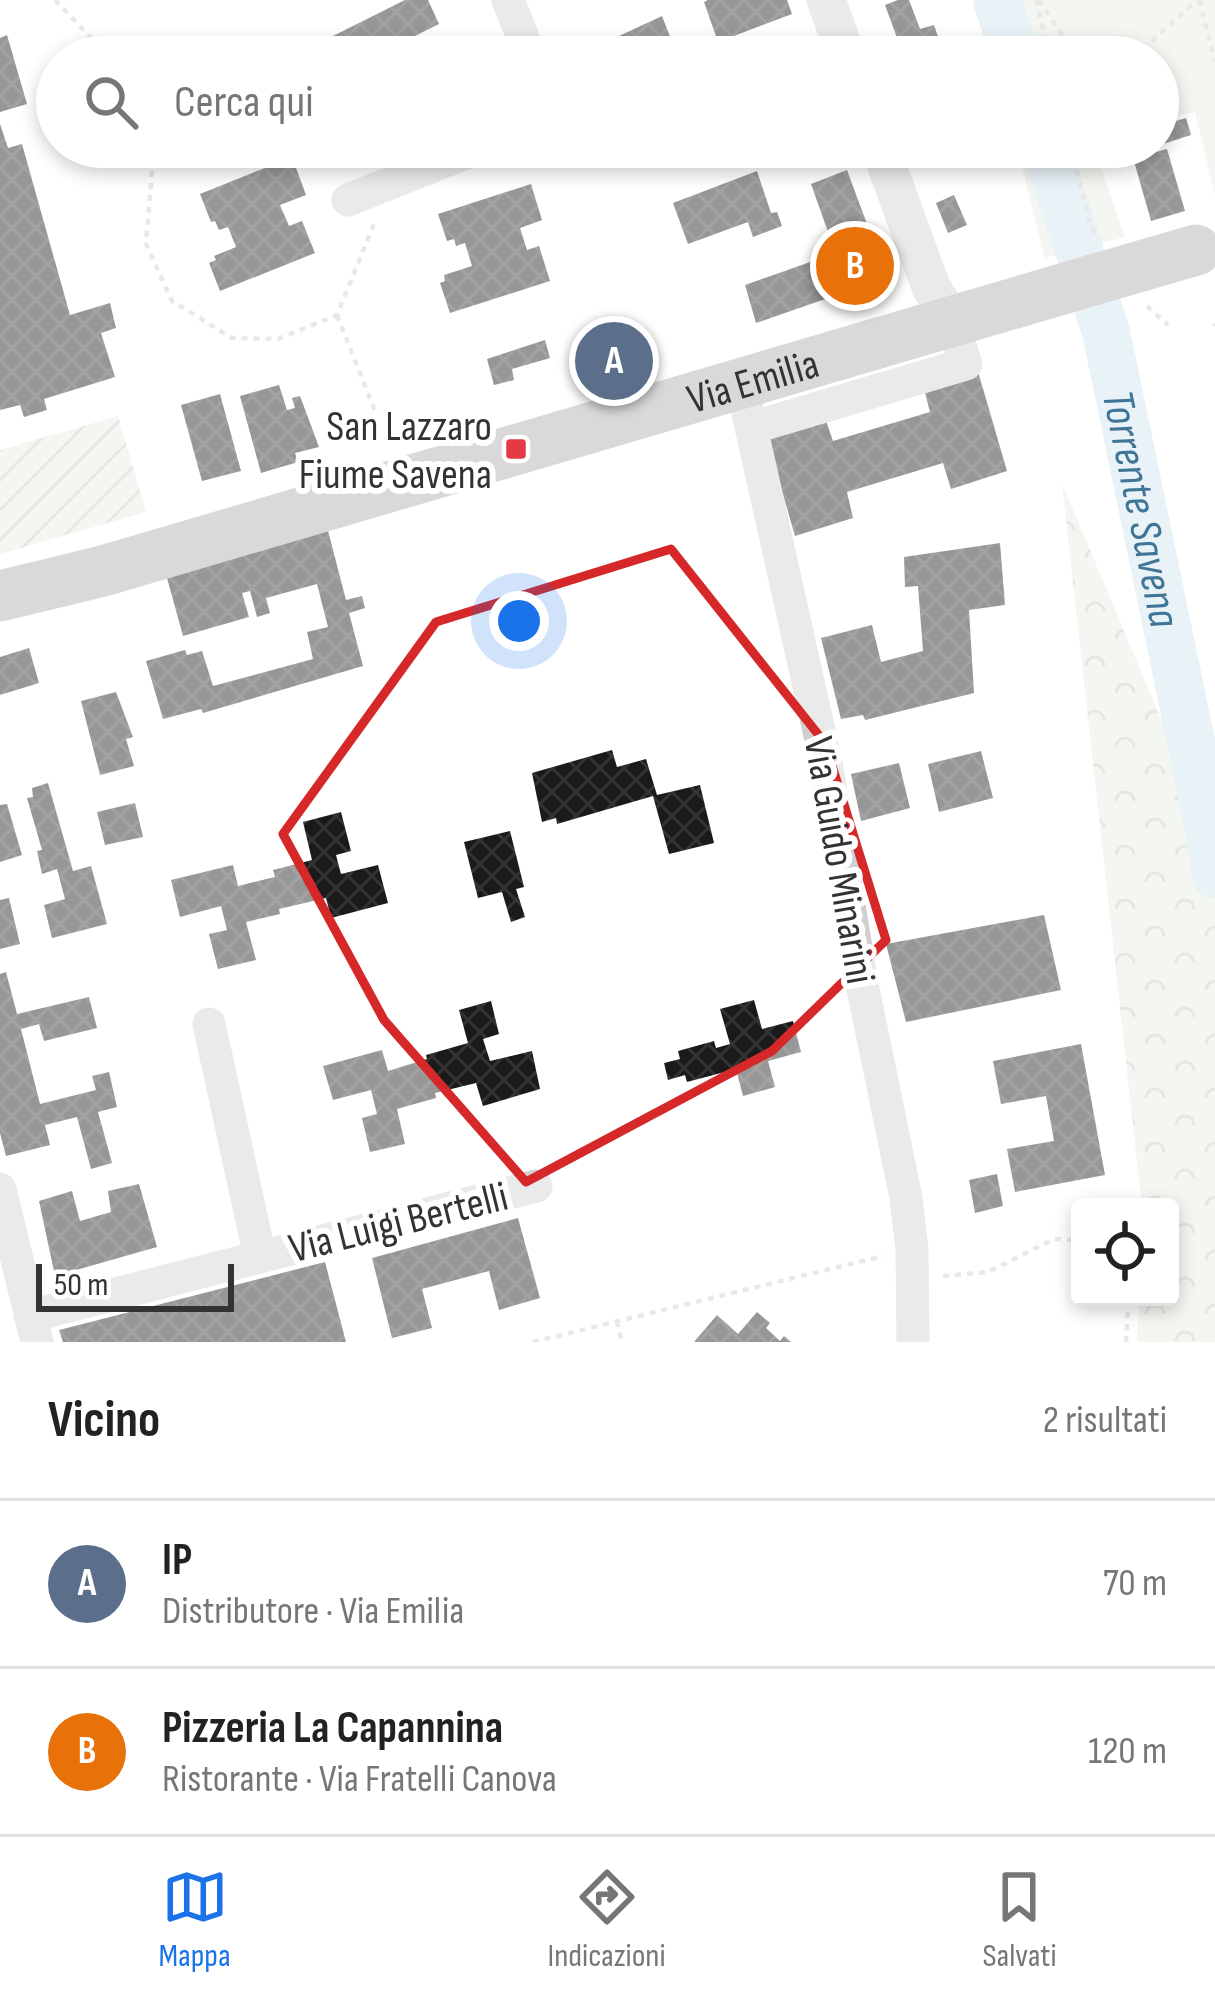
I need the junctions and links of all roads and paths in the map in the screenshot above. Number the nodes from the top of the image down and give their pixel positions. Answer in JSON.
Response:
{"nodes":[{"id":1,"x":55,"y":0,"type":"edge"},
{"id":2,"x":508,"y":0,"type":"edge"},
{"id":3,"x":826,"y":0,"type":"edge"},
{"id":4,"x":1038,"y":0,"type":"edge"},
{"id":5,"x":1198,"y":0,"type":"edge"},
{"id":6,"x":89,"y":36,"type":"edge"},
{"id":7,"x":523,"y":36,"type":"edge"},
{"id":8,"x":839,"y":36,"type":"edge"},
{"id":9,"x":1046,"y":36,"type":"edge"},
{"id":10,"x":1063,"y":36,"type":"edge"},
{"id":11,"x":1158,"y":36,"type":"edge"},
{"id":12,"x":1215,"y":61,"type":"edge"},
{"id":13,"x":152,"y":168,"type":"edge"},
{"id":14,"x":428,"y":168,"type":"edge"},
{"id":15,"x":888,"y":168,"type":"edge"},
{"id":16,"x":391,"y":183,"type":"junction"},
{"id":17,"x":348,"y":200,"type":"dead end"},
{"id":18,"x":1206,"y":247,"type":"edge"},
{"id":19,"x":337,"y":315,"type":"junction"},
{"id":20,"x":958,"y":342,"type":"junction"},
{"id":21,"x":746,"y":405,"type":"junction"},
{"id":22,"x":404,"y":483,"type":"junction"},
{"id":23,"x":0,"y":596,"type":"edge"},
{"id":24,"x":209,"y":1024,"type":"dead end"},
{"id":25,"x":536,"y":1186,"type":"dead end"},
{"id":26,"x":0,"y":1189,"type":"edge"},
{"id":27,"x":1071,"y":1240,"type":"edge"},
{"id":28,"x":260,"y":1257,"type":"junction"},
{"id":29,"x":913,"y":1264,"type":"junction"},
{"id":30,"x":1128,"y":1306,"type":"edge"},
{"id":31,"x":617,"y":1322,"type":"junction"},
{"id":32,"x":33,"y":1329,"type":"edge"},
{"id":33,"x":533,"y":1342,"type":"edge"},
{"id":34,"x":622,"y":1342,"type":"edge"},
{"id":35,"x":913,"y":1342,"type":"edge"},
{"id":36,"x":1126,"y":1342,"type":"edge"}],
"edges":[{"from":1,"to":6,"type":"path"},
{"from":2,"to":7,"type":"street"},
{"from":3,"to":8,"type":"street"},
{"from":4,"to":9,"type":"path"},
{"from":4,"to":10,"type":"path"},
{"from":5,"to":11,"type":"path"},
{"from":5,"to":12,"type":"path"},
{"from":13,"to":19,"type":"path"},
{"from":14,"to":16,"type":"street"},
{"from":15,"to":20,"type":"street"},
{"from":16,"to":17,"type":"street"},
{"from":16,"to":19,"type":"path"},
{"from":18,"to":20,"type":"main road","name":"Via Emilia","bridge":true},
{"from":19,"to":22,"type":"path"},
{"from":20,"to":21,"type":"main road","name":"Via Emilia"},
{"from":21,"to":22,"type":"main road","name":"Via Emilia"},
{"from":21,"to":29,"type":"street","name":"Via Guido Minarini"},
{"from":22,"to":23,"type":"main road","name":"Via Emilia"},
{"from":24,"to":28,"type":"street","name":"Via Luigi Bertelli"},
{"from":25,"to":28,"type":"street","name":"Via Luigi Bertelli"},
{"from":26,"to":32,"type":"street"},
{"from":27,"to":29,"type":"path"},
{"from":28,"to":32,"type":"street","name":"Via Luigi Bertelli"},
{"from":29,"to":31,"type":"path"},
{"from":29,"to":35,"type":"street","name":"Via Guido Minarini"},
{"from":30,"to":36,"type":"path"},
{"from":31,"to":33,"type":"path"},
{"from":31,"to":34,"type":"path"}]}
